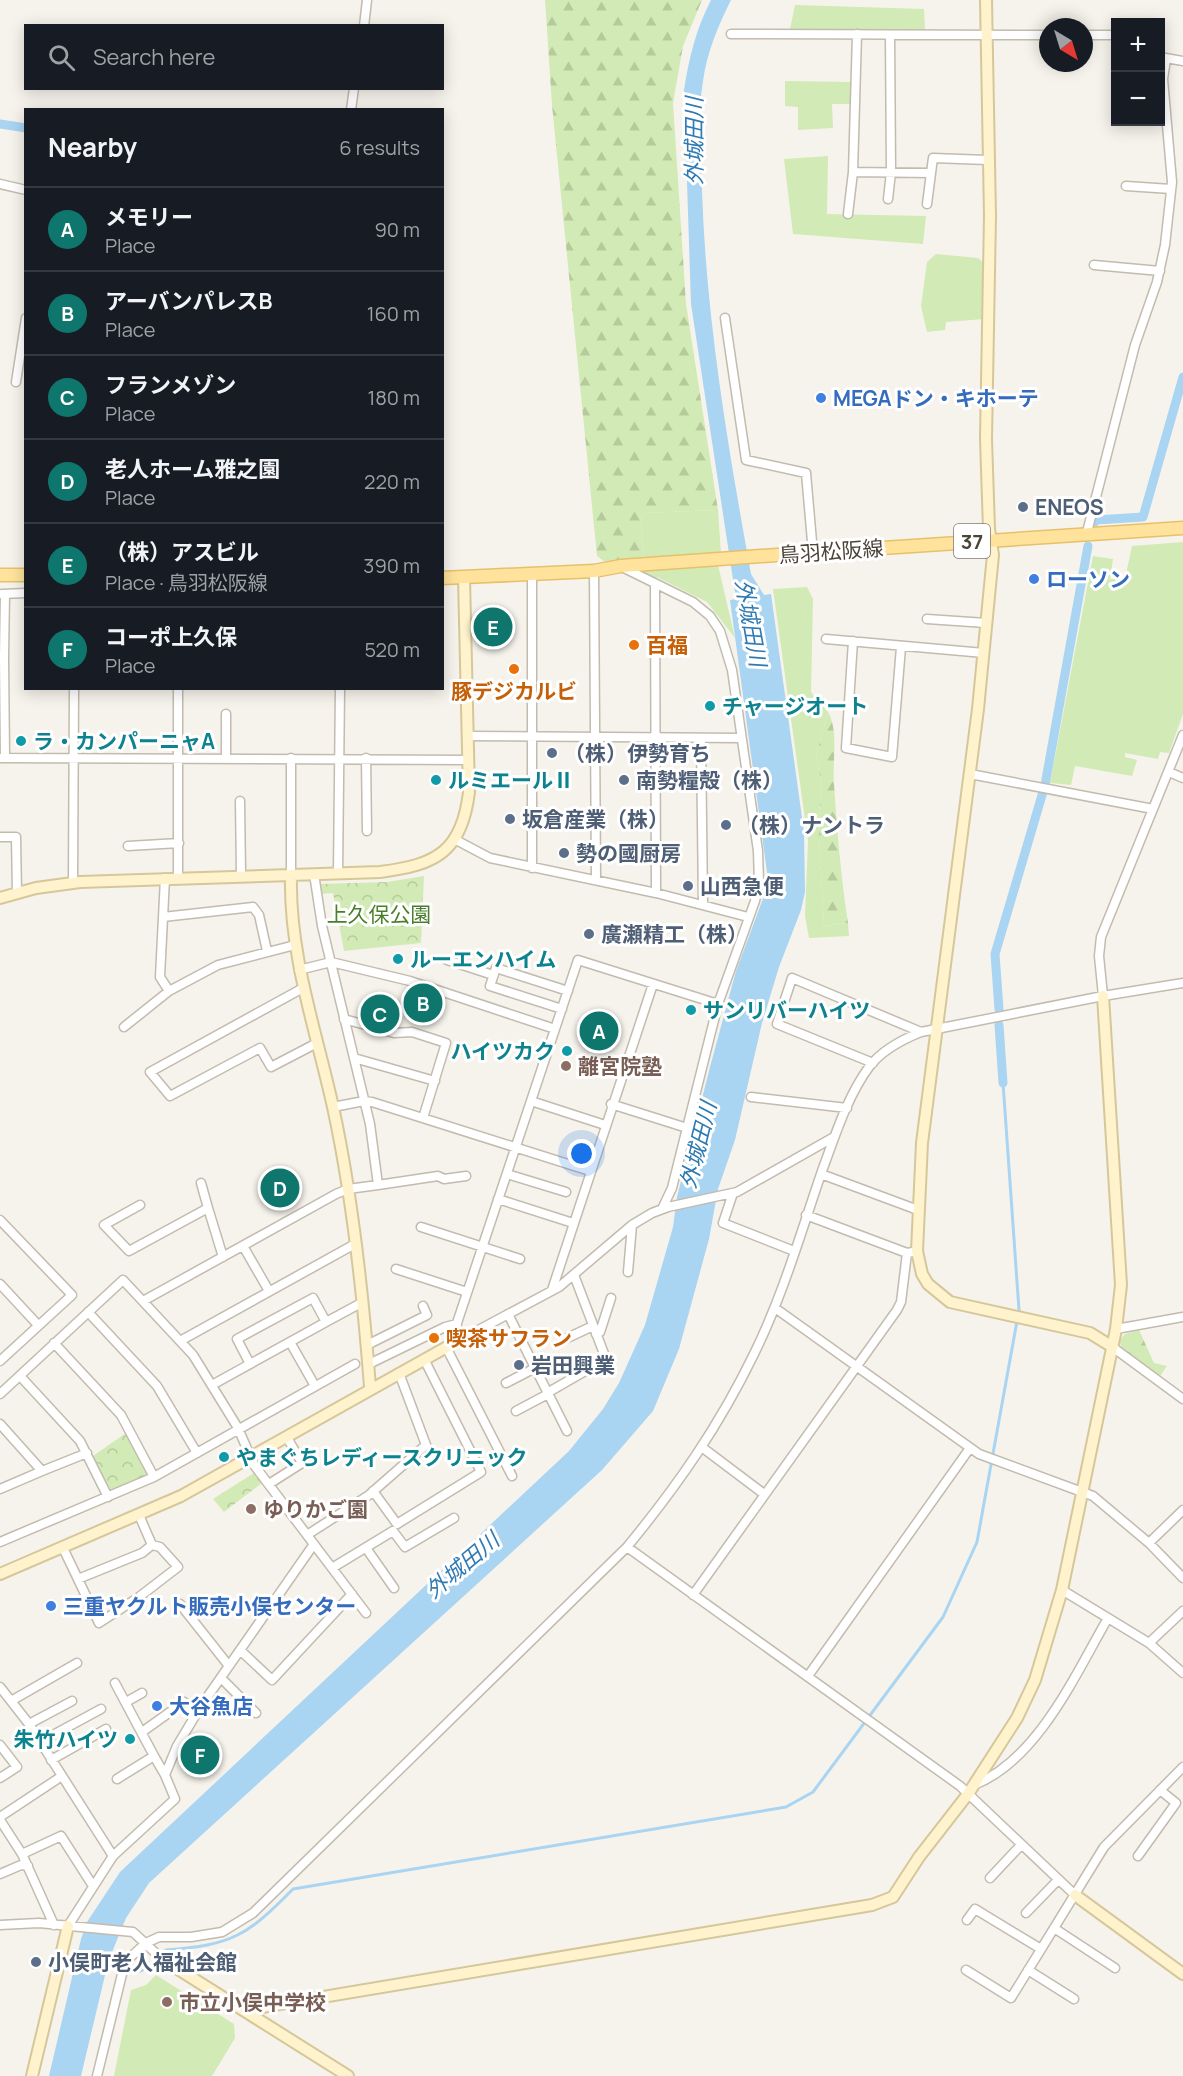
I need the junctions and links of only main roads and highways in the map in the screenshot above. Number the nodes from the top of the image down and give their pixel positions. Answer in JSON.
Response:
{"nodes":[{"id":1,"x":1183,"y":528,"type":"edge"},
{"id":2,"x":0,"y":575,"type":"edge"},
{"id":3,"x":24,"y":575,"type":"edge"},
{"id":4,"x":444,"y":578,"type":"edge"}],
"edges":[{"from":1,"to":4,"type":"main road","name":"鳥羽松阪線","number":"37"},
{"from":2,"to":3,"type":"main road"}]}
